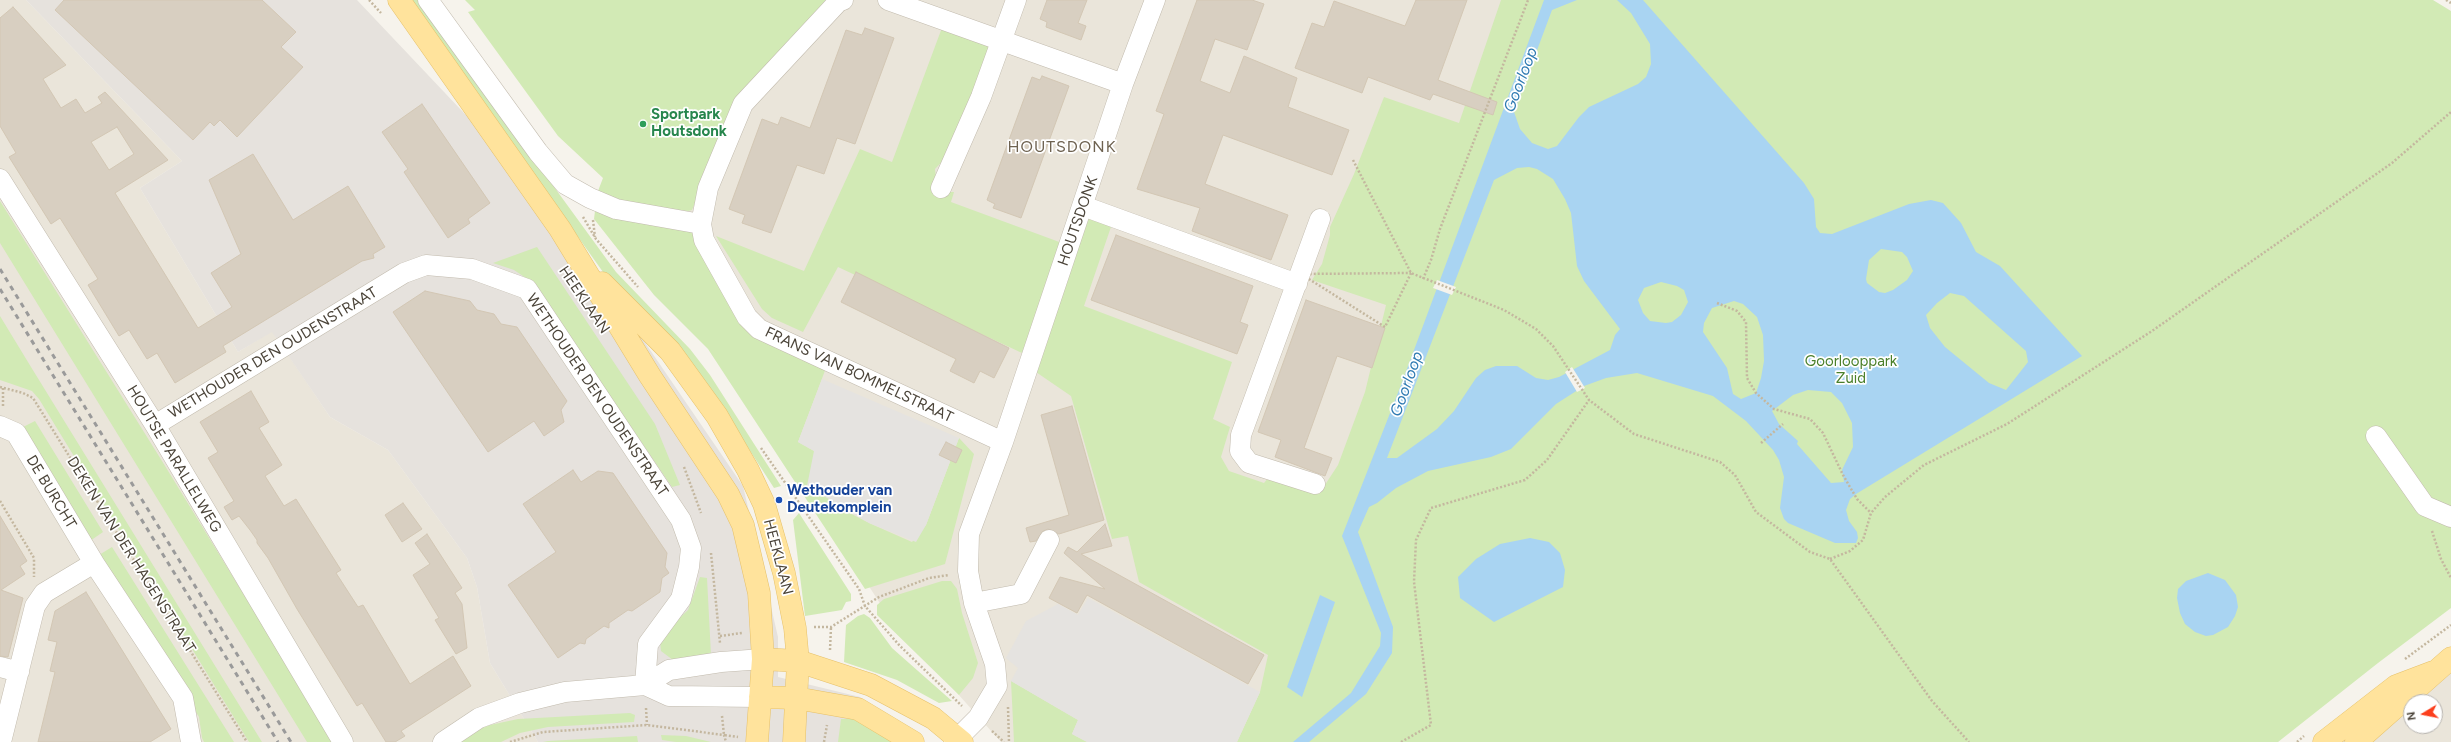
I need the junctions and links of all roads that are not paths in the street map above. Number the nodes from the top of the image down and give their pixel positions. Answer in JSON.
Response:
{"nodes":[{"id":1,"x":399,"y":0,"type":"edge"},
{"id":2,"x":428,"y":0,"type":"edge"},
{"id":3,"x":843,"y":0,"type":"edge"},
{"id":4,"x":888,"y":0,"type":"edge"},
{"id":5,"x":1016,"y":0,"type":"edge"},
{"id":6,"x":1155,"y":0,"type":"edge"},
{"id":7,"x":1001,"y":40,"type":"junction"},
{"id":8,"x":1123,"y":84,"type":"junction"},
{"id":9,"x":0,"y":179,"type":"edge"},
{"id":10,"x":941,"y":188,"type":"dead end"},
{"id":11,"x":1082,"y":206,"type":"junction"},
{"id":12,"x":1320,"y":219,"type":"dead end"},
{"id":13,"x":701,"y":224,"type":"junction"},
{"id":14,"x":575,"y":255,"type":"junction"},
{"id":15,"x":1299,"y":279,"type":"junction"},
{"id":16,"x":155,"y":425,"type":"junction"},
{"id":17,"x":2,"y":426,"type":"edge"},
{"id":18,"x":2376,"y":436,"type":"dead end"},
{"id":19,"x":1003,"y":442,"type":"junction"},
{"id":20,"x":1315,"y":484,"type":"dead end"},
{"id":21,"x":2451,"y":517,"type":"edge"},
{"id":22,"x":1049,"y":540,"type":"dead end"},
{"id":23,"x":94,"y":562,"type":"junction"},
{"id":24,"x":974,"y":603,"type":"junction"},
{"id":25,"x":2451,"y":658,"type":"edge"},
{"id":26,"x":763,"y":659,"type":"junction"},
{"id":27,"x":798,"y":661,"type":"junction"},
{"id":28,"x":9,"y":669,"type":"edge"},
{"id":29,"x":2433,"y":672,"type":"junction"},
{"id":30,"x":645,"y":685,"type":"junction"},
{"id":31,"x":760,"y":697,"type":"junction"},
{"id":32,"x":796,"y":698,"type":"junction"},
{"id":33,"x":958,"y":740,"type":"edge"},
{"id":34,"x":1,"y":742,"type":"edge"},
{"id":35,"x":191,"y":742,"type":"edge"},
{"id":36,"x":343,"y":742,"type":"edge"},
{"id":37,"x":443,"y":742,"type":"edge"},
{"id":38,"x":757,"y":742,"type":"edge"},
{"id":39,"x":794,"y":742,"type":"edge"},
{"id":40,"x":913,"y":742,"type":"edge"},
{"id":41,"x":2324,"y":742,"type":"edge"},
{"id":42,"x":2356,"y":742,"type":"edge"}],
"edges":[{"from":1,"to":14,"type":"main road","name":"HEEKLAAN"},
{"from":2,"to":13,"type":"street"},
{"from":3,"to":13,"type":"street","name":"FRANS VAN BOMMELSTRAAT"},
{"from":4,"to":7,"type":"street"},
{"from":5,"to":7,"type":"street"},
{"from":6,"to":8,"type":"street","name":"HOUTSDONK"},
{"from":7,"to":8,"type":"street"},
{"from":7,"to":10,"type":"street"},
{"from":8,"to":11,"type":"street","name":"HOUTSDONK"},
{"from":9,"to":16,"type":"street","name":"HOUTSE PARALLELWEG"},
{"from":11,"to":15,"type":"street"},
{"from":11,"to":19,"type":"street","name":"HOUTSDONK"},
{"from":12,"to":15,"type":"street"},
{"from":13,"to":19,"type":"street","name":"FRANS VAN BOMMELSTRAAT"},
{"from":14,"to":26,"type":"main road","name":"HEEKLAAN"},
{"from":14,"to":27,"type":"main road","name":"HEEKLAAN"},
{"from":15,"to":20,"type":"street"},
{"from":16,"to":30,"type":"street","name":"WETHOUDER DEN OUDENSTRAAT"},
{"from":16,"to":36,"type":"street","name":"HOUTSE PARALLELWEG"},
{"from":17,"to":23,"type":"street","name":"DE BURCHT"},
{"from":18,"to":21,"type":"street"},
{"from":19,"to":24,"type":"street"},
{"from":22,"to":24,"type":"street"},
{"from":23,"to":28,"type":"street"},
{"from":23,"to":35,"type":"street"},
{"from":24,"to":33,"type":"street"},
{"from":25,"to":29,"type":"main road"},
{"from":26,"to":27,"type":"main road"},
{"from":26,"to":30,"type":"street"},
{"from":26,"to":31,"type":"main road","name":"HEEKLAAN"},
{"from":27,"to":32,"type":"main road","name":"HEEKLAAN"},
{"from":27,"to":33,"type":"main road"},
{"from":28,"to":34,"type":"street"},
{"from":29,"to":41,"type":"main road"},
{"from":29,"to":42,"type":"main road"},
{"from":30,"to":31,"type":"street"},
{"from":30,"to":37,"type":"street"},
{"from":31,"to":32,"type":"main road"},
{"from":31,"to":38,"type":"main road","name":"HEEKLAAN"},
{"from":32,"to":39,"type":"main road","name":"HEEKLAAN"},
{"from":32,"to":40,"type":"main road"}]}
